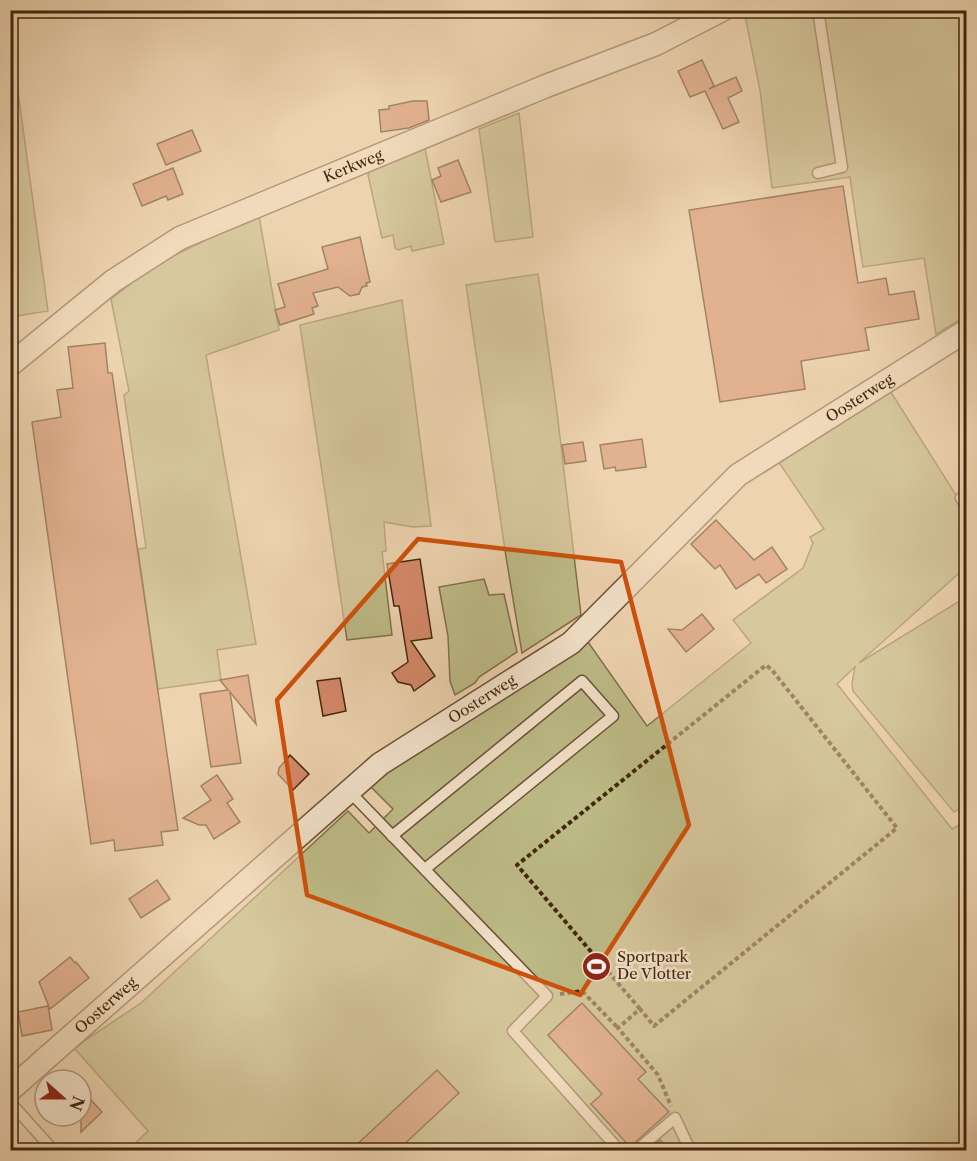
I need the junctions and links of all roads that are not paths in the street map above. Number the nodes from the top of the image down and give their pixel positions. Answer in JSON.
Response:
{"nodes":[{"id":1,"x":722,"y":10,"type":"edge"},
{"id":2,"x":818,"y":10,"type":"edge"},
{"id":3,"x":818,"y":173,"type":"dead end"},
{"id":4,"x":966,"y":331,"type":"edge"},
{"id":5,"x":10,"y":365,"type":"edge"},
{"id":6,"x":966,"y":494,"type":"edge"},
{"id":7,"x":966,"y":506,"type":"edge"},
{"id":8,"x":349,"y":791,"type":"junction"},
{"id":9,"x":393,"y":836,"type":"junction"},
{"id":10,"x":425,"y":869,"type":"junction"},
{"id":11,"x":10,"y":1090,"type":"edge"},
{"id":12,"x":10,"y":1102,"type":"edge"},
{"id":13,"x":53,"y":1150,"type":"edge"},
{"id":14,"x":619,"y":1150,"type":"edge"},
{"id":15,"x":638,"y":1150,"type":"edge"},
{"id":16,"x":690,"y":1150,"type":"edge"}],
"edges":[{"from":1,"to":5,"type":"street","name":"Kerkweg"},
{"from":2,"to":3,"type":"lane"},
{"from":4,"to":8,"type":"street","name":"Oosterweg"},
{"from":6,"to":7,"type":"lane"},
{"from":8,"to":9,"type":"lane"},
{"from":8,"to":11,"type":"street","name":"Oosterweg"},
{"from":9,"to":10,"type":"lane"},
{"from":9,"to":10,"type":"lane"},
{"from":10,"to":14,"type":"lane"},
{"from":12,"to":13,"type":"lane"},
{"from":15,"to":16,"type":"lane"}]}
